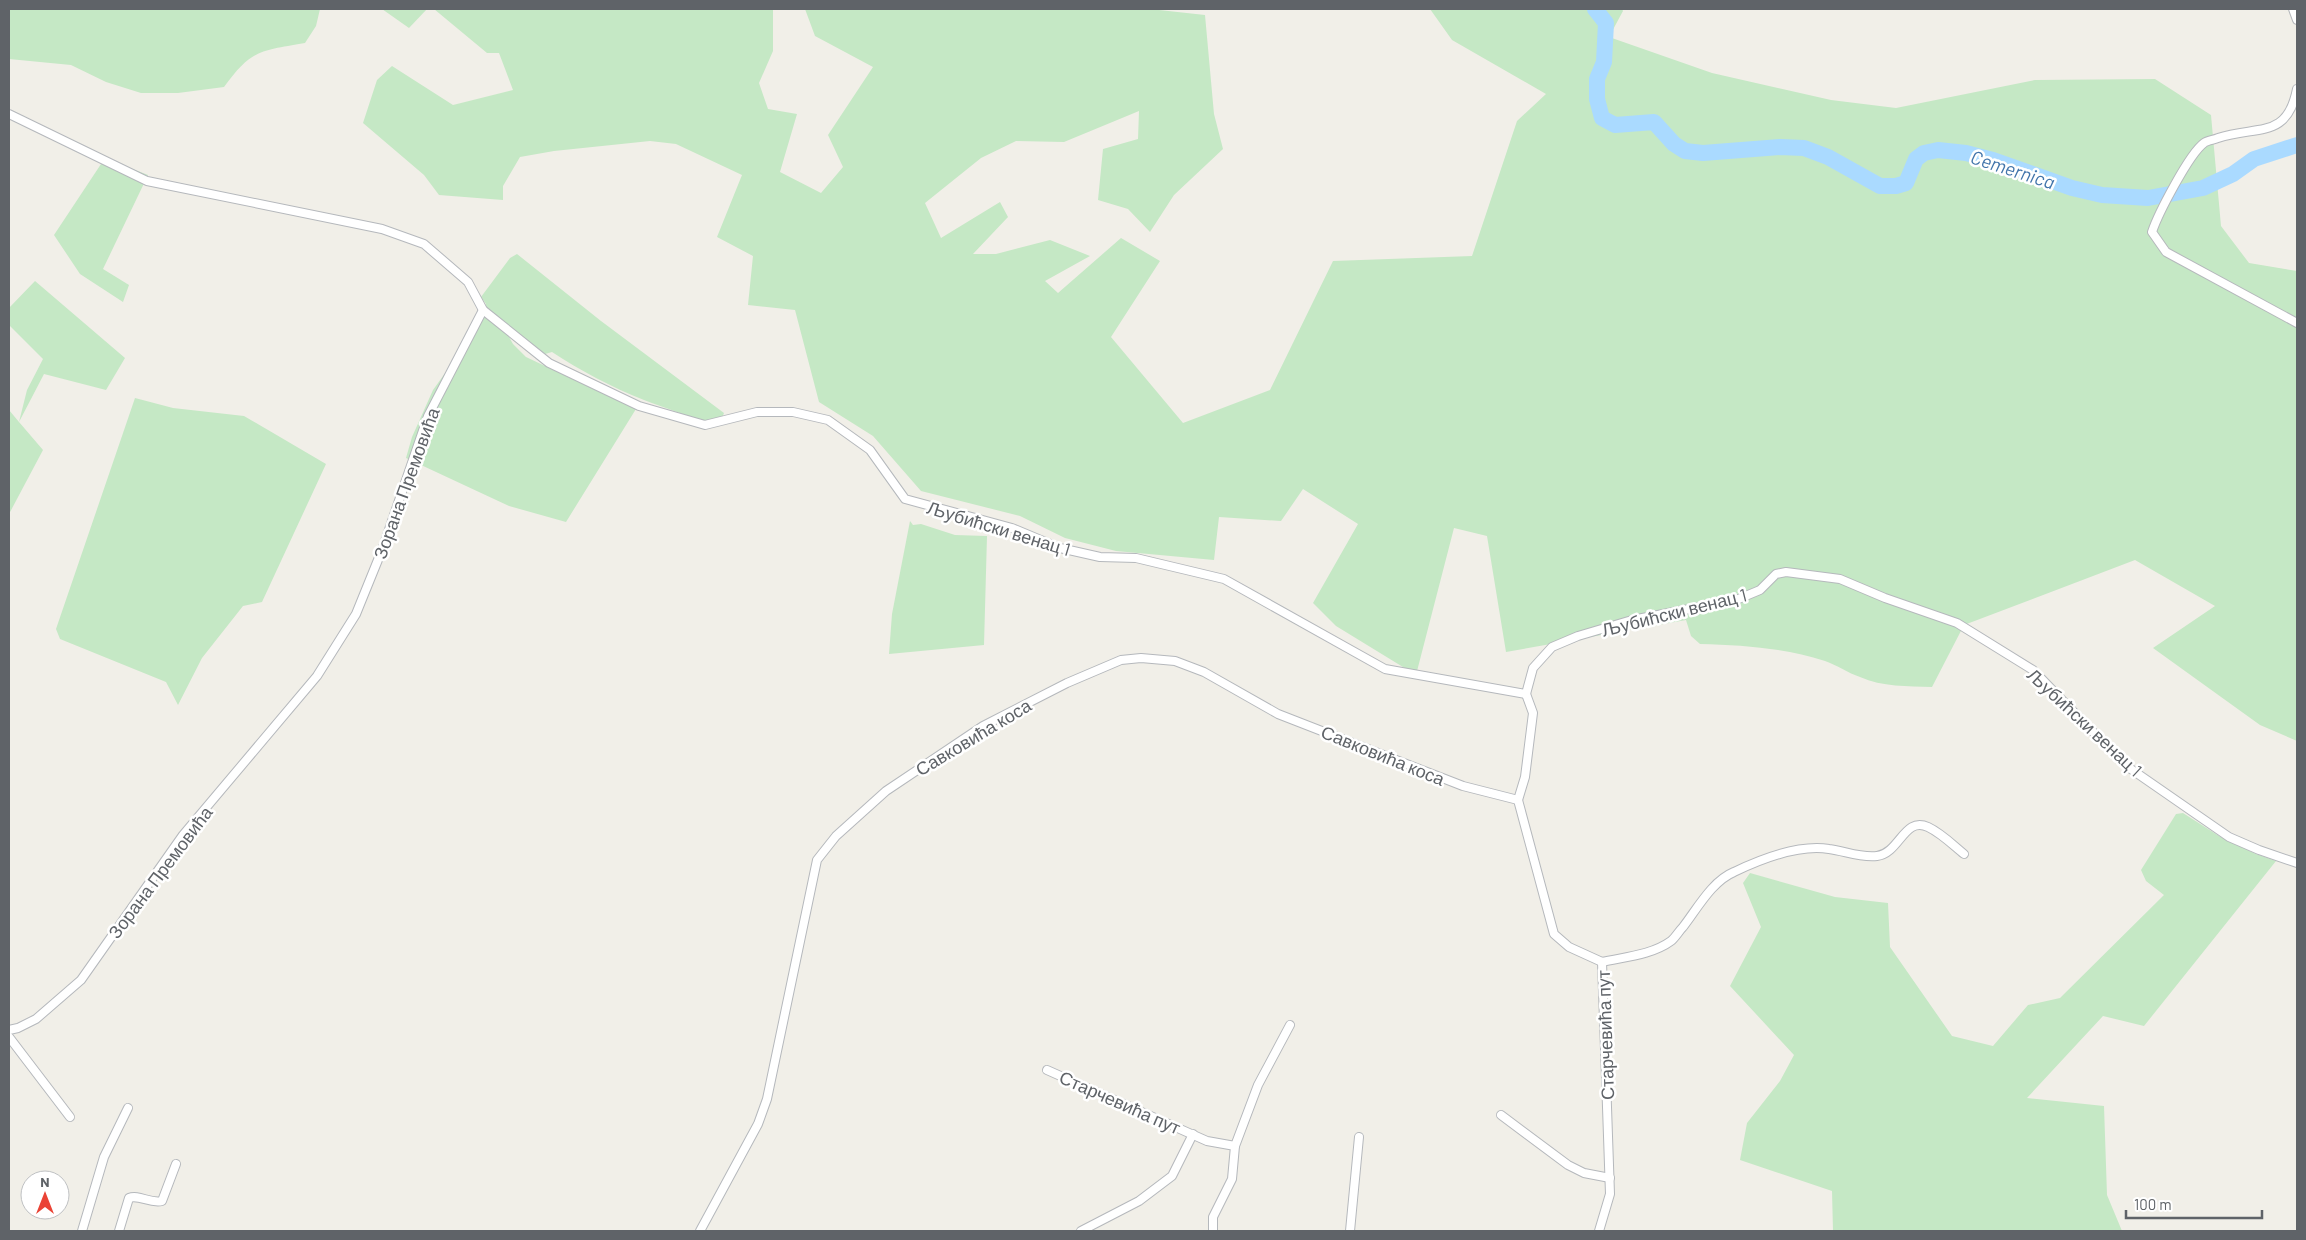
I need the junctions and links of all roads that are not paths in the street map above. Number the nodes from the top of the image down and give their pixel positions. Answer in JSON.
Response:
{"nodes":[{"id":1,"x":2293,"y":9,"type":"edge"},
{"id":2,"x":2297,"y":20,"type":"edge"},
{"id":3,"x":2297,"y":89,"type":"edge"},
{"id":4,"x":9,"y":114,"type":"edge"},
{"id":5,"x":483,"y":310,"type":"junction"},
{"id":6,"x":2297,"y":323,"type":"edge"},
{"id":7,"x":1526,"y":694,"type":"junction"},
{"id":8,"x":1518,"y":800,"type":"junction"},
{"id":9,"x":1964,"y":854,"type":"dead end"},
{"id":10,"x":2297,"y":862,"type":"edge"},
{"id":11,"x":1602,"y":962,"type":"junction"},
{"id":12,"x":1290,"y":1026,"type":"dead end"},
{"id":13,"x":9,"y":1030,"type":"edge"},
{"id":14,"x":9,"y":1037,"type":"edge"},
{"id":15,"x":1047,"y":1070,"type":"dead end"},
{"id":16,"x":128,"y":1108,"type":"dead end"},
{"id":17,"x":1501,"y":1115,"type":"dead end"},
{"id":18,"x":70,"y":1117,"type":"dead end"},
{"id":19,"x":1193,"y":1134,"type":"junction"},
{"id":20,"x":1359,"y":1137,"type":"dead end"},
{"id":21,"x":1235,"y":1146,"type":"junction"},
{"id":22,"x":176,"y":1164,"type":"dead end"},
{"id":23,"x":1610,"y":1178,"type":"junction"},
{"id":24,"x":82,"y":1231,"type":"edge"},
{"id":25,"x":119,"y":1231,"type":"edge"},
{"id":26,"x":700,"y":1231,"type":"edge"},
{"id":27,"x":1081,"y":1231,"type":"edge"},
{"id":28,"x":1213,"y":1231,"type":"edge"},
{"id":29,"x":1350,"y":1231,"type":"edge"},
{"id":30,"x":1599,"y":1231,"type":"edge"}],
"edges":[{"from":1,"to":2,"type":"street"},
{"from":3,"to":6,"type":"street"},
{"from":4,"to":5,"type":"street"},
{"from":5,"to":7,"type":"street","name":"Љубићски венац 1"},
{"from":5,"to":13,"type":"street","name":"Зорана Премовића"},
{"from":7,"to":8,"type":"street"},
{"from":7,"to":10,"type":"street","name":"Љубићски венац 1"},
{"from":8,"to":11,"type":"street"},
{"from":8,"to":26,"type":"street","name":"Савковића коса"},
{"from":9,"to":11,"type":"street","name":"Старчевића пут"},
{"from":11,"to":23,"type":"street","name":"Старчевића пут"},
{"from":12,"to":21,"type":"street"},
{"from":14,"to":18,"type":"street"},
{"from":15,"to":19,"type":"street","name":"Старчевића пут"},
{"from":16,"to":24,"type":"street"},
{"from":17,"to":23,"type":"street"},
{"from":19,"to":21,"type":"street","name":"Старчевића пут"},
{"from":19,"to":27,"type":"street","name":"Старчевића пут"},
{"from":20,"to":29,"type":"street"},
{"from":21,"to":28,"type":"street"},
{"from":22,"to":25,"type":"street"},
{"from":23,"to":30,"type":"street","name":"Старчевића пут"}]}
